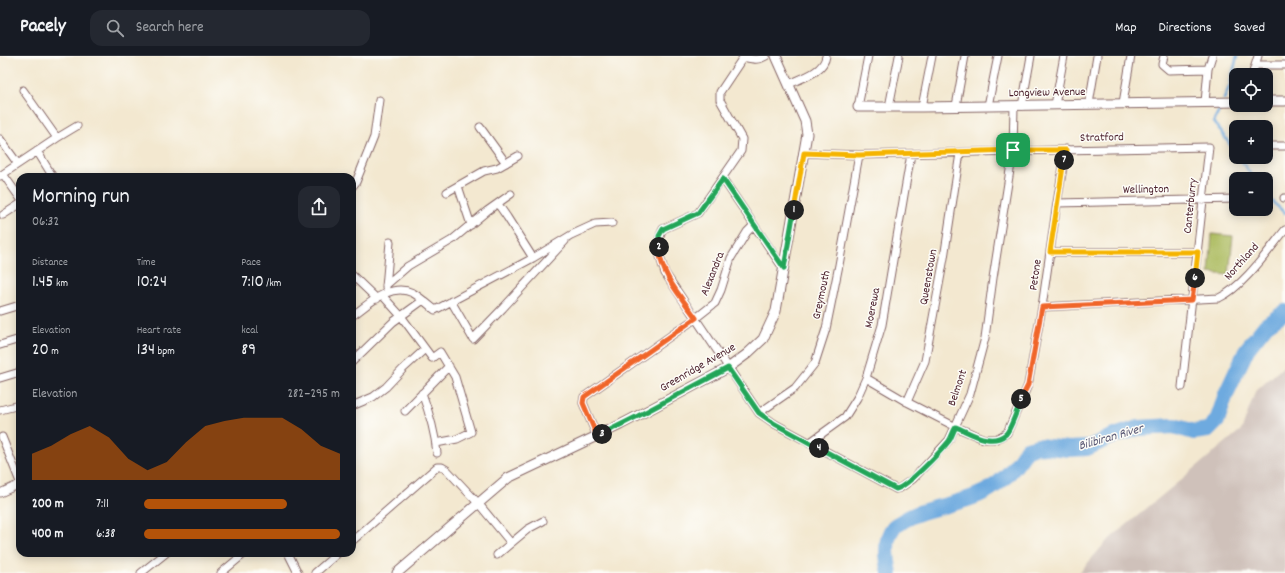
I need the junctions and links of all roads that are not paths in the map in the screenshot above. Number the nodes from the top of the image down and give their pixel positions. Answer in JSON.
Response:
{"nodes":[{"id":1,"x":743,"y":56,"type":"edge"},
{"id":2,"x":766,"y":56,"type":"edge"},
{"id":3,"x":776,"y":56,"type":"edge"},
{"id":4,"x":826,"y":56,"type":"edge"},
{"id":5,"x":868,"y":56,"type":"edge"},
{"id":6,"x":899,"y":56,"type":"edge"},
{"id":7,"x":932,"y":56,"type":"edge"},
{"id":8,"x":965,"y":56,"type":"edge"},
{"id":9,"x":998,"y":56,"type":"edge"},
{"id":10,"x":1031,"y":56,"type":"edge"},
{"id":11,"x":1064,"y":56,"type":"edge"},
{"id":12,"x":1097,"y":56,"type":"edge"},
{"id":13,"x":1131,"y":56,"type":"edge"},
{"id":14,"x":1164,"y":56,"type":"edge"},
{"id":15,"x":1212,"y":56,"type":"edge"},
{"id":16,"x":1258,"y":56,"type":"edge"},
{"id":17,"x":1256,"y":65,"type":"junction"},
{"id":18,"x":1285,"y":65,"type":"edge"},
{"id":19,"x":1255,"y":68,"type":"edge"},
{"id":20,"x":1208,"y":69,"type":"junction"},
{"id":21,"x":789,"y":84,"type":"junction"},
{"id":22,"x":23,"y":90,"type":"dead end"},
{"id":23,"x":379,"y":100,"type":"dead end"},
{"id":24,"x":1273,"y":101,"type":"edge"},
{"id":25,"x":1285,"y":101,"type":"edge"},
{"id":26,"x":1205,"y":102,"type":"junction"},
{"id":27,"x":1229,"y":102,"type":"edge"},
{"id":28,"x":1089,"y":104,"type":"junction"},
{"id":29,"x":1123,"y":104,"type":"junction"},
{"id":30,"x":1055,"y":105,"type":"junction"},
{"id":31,"x":956,"y":106,"type":"junction"},
{"id":32,"x":988,"y":106,"type":"junction"},
{"id":33,"x":1018,"y":106,"type":"junction"},
{"id":34,"x":858,"y":107,"type":"joint"},
{"id":35,"x":890,"y":107,"type":"junction"},
{"id":36,"x":922,"y":107,"type":"junction"},
{"id":37,"x":77,"y":126,"type":"dead end"},
{"id":38,"x":480,"y":127,"type":"dead end"},
{"id":39,"x":57,"y":138,"type":"junction"},
{"id":40,"x":0,"y":139,"type":"edge"},
{"id":41,"x":1273,"y":146,"type":"edge"},
{"id":42,"x":1285,"y":146,"type":"edge"},
{"id":43,"x":1209,"y":147,"type":"joint"},
{"id":44,"x":1013,"y":150,"type":"junction"},
{"id":45,"x":1066,"y":150,"type":"junction"},
{"id":46,"x":37,"y":151,"type":"junction"},
{"id":47,"x":804,"y":153,"type":"junction"},
{"id":48,"x":960,"y":153,"type":"junction"},
{"id":49,"x":911,"y":154,"type":"junction"},
{"id":50,"x":859,"y":155,"type":"junction"},
{"id":51,"x":518,"y":156,"type":"dead end"},
{"id":52,"x":506,"y":163,"type":"junction"},
{"id":53,"x":18,"y":164,"type":"junction"},
{"id":54,"x":51,"y":173,"type":"edge"},
{"id":55,"x":2,"y":175,"type":"edge"},
{"id":56,"x":723,"y":179,"type":"junction"},
{"id":57,"x":356,"y":182,"type":"edge"},
{"id":58,"x":458,"y":186,"type":"junction"},
{"id":59,"x":447,"y":192,"type":"dead end"},
{"id":60,"x":16,"y":193,"type":"edge"},
{"id":61,"x":511,"y":194,"type":"dead end"},
{"id":62,"x":1229,"y":199,"type":"edge"},
{"id":63,"x":1204,"y":200,"type":"junction"},
{"id":64,"x":1057,"y":203,"type":"junction"},
{"id":65,"x":498,"y":204,"type":"junction"},
{"id":66,"x":16,"y":207,"type":"edge"},
{"id":67,"x":3,"y":215,"type":"dead end"},
{"id":68,"x":612,"y":222,"type":"dead end"},
{"id":69,"x":471,"y":225,"type":"junction"},
{"id":70,"x":754,"y":226,"type":"junction"},
{"id":71,"x":1285,"y":230,"type":"edge"},
{"id":72,"x":571,"y":235,"type":"junction"},
{"id":73,"x":390,"y":242,"type":"dead end"},
{"id":74,"x":1050,"y":252,"type":"junction"},
{"id":75,"x":1198,"y":252,"type":"junction"},
{"id":76,"x":533,"y":258,"type":"junction"},
{"id":77,"x":784,"y":268,"type":"junction"},
{"id":78,"x":356,"y":278,"type":"edge"},
{"id":79,"x":386,"y":285,"type":"junction"},
{"id":80,"x":382,"y":296,"type":"junction"},
{"id":81,"x":1192,"y":300,"type":"junction"},
{"id":82,"x":422,"y":301,"type":"junction"},
{"id":83,"x":451,"y":301,"type":"junction"},
{"id":84,"x":16,"y":306,"type":"edge"},
{"id":85,"x":1042,"y":307,"type":"junction"},
{"id":86,"x":0,"y":311,"type":"edge"},
{"id":87,"x":356,"y":313,"type":"edge"},
{"id":88,"x":401,"y":316,"type":"junction"},
{"id":89,"x":696,"y":318,"type":"junction"},
{"id":90,"x":16,"y":340,"type":"edge"},
{"id":91,"x":0,"y":345,"type":"edge"},
{"id":92,"x":426,"y":349,"type":"junction"},
{"id":93,"x":356,"y":358,"type":"edge"},
{"id":94,"x":449,"y":366,"type":"junction"},
{"id":95,"x":728,"y":368,"type":"junction"},
{"id":96,"x":16,"y":373,"type":"edge"},
{"id":97,"x":0,"y":378,"type":"edge"},
{"id":98,"x":866,"y":378,"type":"junction"},
{"id":99,"x":1182,"y":387,"type":"dead end"},
{"id":100,"x":422,"y":393,"type":"junction"},
{"id":101,"x":907,"y":402,"type":"junction"},
{"id":102,"x":356,"y":404,"type":"edge"},
{"id":103,"x":16,"y":406,"type":"edge"},
{"id":104,"x":0,"y":410,"type":"edge"},
{"id":105,"x":405,"y":411,"type":"dead end"},
{"id":106,"x":759,"y":413,"type":"junction"},
{"id":107,"x":956,"y":427,"type":"junction"},
{"id":108,"x":597,"y":436,"type":"junction"},
{"id":109,"x":2,"y":437,"type":"dead end"},
{"id":110,"x":436,"y":443,"type":"junction"},
{"id":111,"x":808,"y":443,"type":"junction"},
{"id":112,"x":437,"y":454,"type":"dead end"},
{"id":113,"x":16,"y":473,"type":"edge"},
{"id":114,"x":16,"y":485,"type":"edge"},
{"id":115,"x":0,"y":493,"type":"edge"},
{"id":116,"x":478,"y":503,"type":"junction"},
{"id":117,"x":543,"y":521,"type":"dead end"},
{"id":118,"x":356,"y":538,"type":"edge"},
{"id":119,"x":511,"y":543,"type":"junction"},
{"id":120,"x":497,"y":555,"type":"dead end"},
{"id":121,"x":161,"y":557,"type":"edge"},
{"id":122,"x":235,"y":557,"type":"edge"},
{"id":123,"x":290,"y":557,"type":"edge"},
{"id":124,"x":334,"y":557,"type":"edge"},
{"id":125,"x":141,"y":573,"type":"edge"},
{"id":126,"x":221,"y":573,"type":"edge"},
{"id":127,"x":298,"y":573,"type":"edge"},
{"id":128,"x":316,"y":573,"type":"edge"},
{"id":129,"x":397,"y":573,"type":"edge"}],
"edges":[{"from":1,"to":2,"type":"street"},
{"from":1,"to":56,"type":"street","name":"Belmont"},
{"from":3,"to":21,"type":"street","name":"Greenridge Avenue"},
{"from":4,"to":21,"type":"street"},
{"from":5,"to":34,"type":"street"},
{"from":6,"to":35,"type":"street"},
{"from":7,"to":36,"type":"street"},
{"from":8,"to":31,"type":"street"},
{"from":9,"to":32,"type":"street"},
{"from":10,"to":33,"type":"street","name":"Belmont"},
{"from":11,"to":30,"type":"street"},
{"from":12,"to":28,"type":"street"},
{"from":13,"to":29,"type":"street"},
{"from":14,"to":20,"type":"street"},
{"from":15,"to":20,"type":"street"},
{"from":16,"to":17,"type":"street"},
{"from":17,"to":18,"type":"street"},
{"from":17,"to":19,"type":"street"},
{"from":20,"to":26,"type":"street"},
{"from":21,"to":47,"type":"street","name":"Greenridge Avenue"},
{"from":22,"to":39,"type":"street"},
{"from":23,"to":57,"type":"street"},
{"from":24,"to":25,"type":"street"},
{"from":26,"to":27,"type":"street","name":"Longview Avenue"},
{"from":26,"to":29,"type":"street","name":"Longview Avenue"},
{"from":28,"to":29,"type":"street","name":"Longview Avenue"},
{"from":28,"to":30,"type":"street","name":"Longview Avenue"},
{"from":30,"to":33,"type":"street","name":"Longview Avenue"},
{"from":31,"to":32,"type":"street","name":"Longview Avenue"},
{"from":31,"to":36,"type":"street","name":"Longview Avenue"},
{"from":32,"to":33,"type":"street","name":"Longview Avenue"},
{"from":33,"to":44,"type":"street","name":"Belmont"},
{"from":34,"to":35,"type":"street","name":"Longview Avenue"},
{"from":35,"to":36,"type":"street","name":"Longview Avenue"},
{"from":37,"to":39,"type":"street"},
{"from":38,"to":52,"type":"street"},
{"from":39,"to":46,"type":"street"},
{"from":40,"to":53,"type":"street"},
{"from":41,"to":42,"type":"street"},
{"from":43,"to":45,"type":"street","name":"Stratford"},
{"from":43,"to":63,"type":"street","name":"Canterburry"},
{"from":44,"to":45,"type":"street","name":"Stratford"},
{"from":44,"to":48,"type":"street","name":"Stratford"},
{"from":44,"to":107,"type":"street","name":"Belmont"},
{"from":45,"to":64,"type":"street","name":"Petone"},
{"from":46,"to":53,"type":"street"},
{"from":46,"to":54,"type":"street"},
{"from":47,"to":50,"type":"street","name":"Stratford"},
{"from":47,"to":77,"type":"street","name":"Greenridge Avenue"},
{"from":48,"to":49,"type":"street","name":"Stratford"},
{"from":48,"to":101,"type":"street","name":"Queenstown"},
{"from":49,"to":50,"type":"street","name":"Stratford"},
{"from":49,"to":98,"type":"street","name":"Moerewa"},
{"from":50,"to":106,"type":"street","name":"Greymouth"},
{"from":51,"to":52,"type":"street"},
{"from":52,"to":58,"type":"street"},
{"from":53,"to":55,"type":"street"},
{"from":55,"to":60,"type":"street"},
{"from":56,"to":70,"type":"street"},
{"from":56,"to":89,"type":"street","name":"Belmont"},
{"from":58,"to":59,"type":"street"},
{"from":58,"to":69,"type":"street"},
{"from":61,"to":65,"type":"street"},
{"from":62,"to":63,"type":"street","name":"Wellington"},
{"from":63,"to":64,"type":"street","name":"Wellington"},
{"from":63,"to":75,"type":"street","name":"Canterburry"},
{"from":64,"to":74,"type":"street","name":"Petone"},
{"from":65,"to":69,"type":"street"},
{"from":65,"to":76,"type":"street"},
{"from":66,"to":67,"type":"street"},
{"from":68,"to":72,"type":"street"},
{"from":69,"to":79,"type":"street"},
{"from":70,"to":77,"type":"street"},
{"from":70,"to":89,"type":"street","name":"Alexandra"},
{"from":71,"to":81,"type":"street","name":"Northland"},
{"from":72,"to":76,"type":"street"},
{"from":72,"to":83,"type":"street"},
{"from":73,"to":79,"type":"street"},
{"from":74,"to":75,"type":"street"},
{"from":74,"to":85,"type":"street","name":"Petone"},
{"from":75,"to":81,"type":"street","name":"Canterburry"},
{"from":76,"to":83,"type":"street"},
{"from":77,"to":95,"type":"street","name":"Greenridge Avenue"},
{"from":78,"to":80,"type":"street"},
{"from":79,"to":80,"type":"street"},
{"from":80,"to":82,"type":"street"},
{"from":80,"to":87,"type":"street"},
{"from":80,"to":88,"type":"street"},
{"from":81,"to":85,"type":"street","name":"Northland"},
{"from":81,"to":99,"type":"street","name":"Canterburry"},
{"from":82,"to":83,"type":"street"},
{"from":82,"to":88,"type":"street"},
{"from":84,"to":86,"type":"street"},
{"from":85,"to":107,"type":"street","name":"Petone"},
{"from":88,"to":92,"type":"street"},
{"from":88,"to":93,"type":"street"},
{"from":89,"to":95,"type":"street","name":"Belmont"},
{"from":89,"to":108,"type":"street","name":"Alexandra"},
{"from":90,"to":91,"type":"street"},
{"from":92,"to":94,"type":"street"},
{"from":92,"to":102,"type":"street"},
{"from":94,"to":100,"type":"street"},
{"from":94,"to":110,"type":"street"},
{"from":95,"to":106,"type":"street","name":"Belmont"},
{"from":95,"to":108,"type":"street","name":"Greenridge Avenue"},
{"from":96,"to":97,"type":"street"},
{"from":98,"to":101,"type":"street","name":"Petone"},
{"from":98,"to":111,"type":"street","name":"Moerewa"},
{"from":100,"to":105,"type":"street"},
{"from":100,"to":110,"type":"street"},
{"from":101,"to":107,"type":"street","name":"Petone"},
{"from":103,"to":104,"type":"street"},
{"from":106,"to":111,"type":"street","name":"Belmont"},
{"from":107,"to":111,"type":"street","name":"Belmont"},
{"from":108,"to":116,"type":"street","name":"Greenridge Avenue"},
{"from":109,"to":113,"type":"street"},
{"from":110,"to":112,"type":"street"},
{"from":114,"to":115,"type":"street"},
{"from":116,"to":118,"type":"street"},
{"from":116,"to":119,"type":"street"},
{"from":116,"to":129,"type":"street","name":"Greenridge Avenue"},
{"from":117,"to":119,"type":"street"},
{"from":119,"to":120,"type":"street"},
{"from":121,"to":125,"type":"street"},
{"from":122,"to":126,"type":"street"},
{"from":123,"to":127,"type":"street"},
{"from":124,"to":128,"type":"street"}]}
